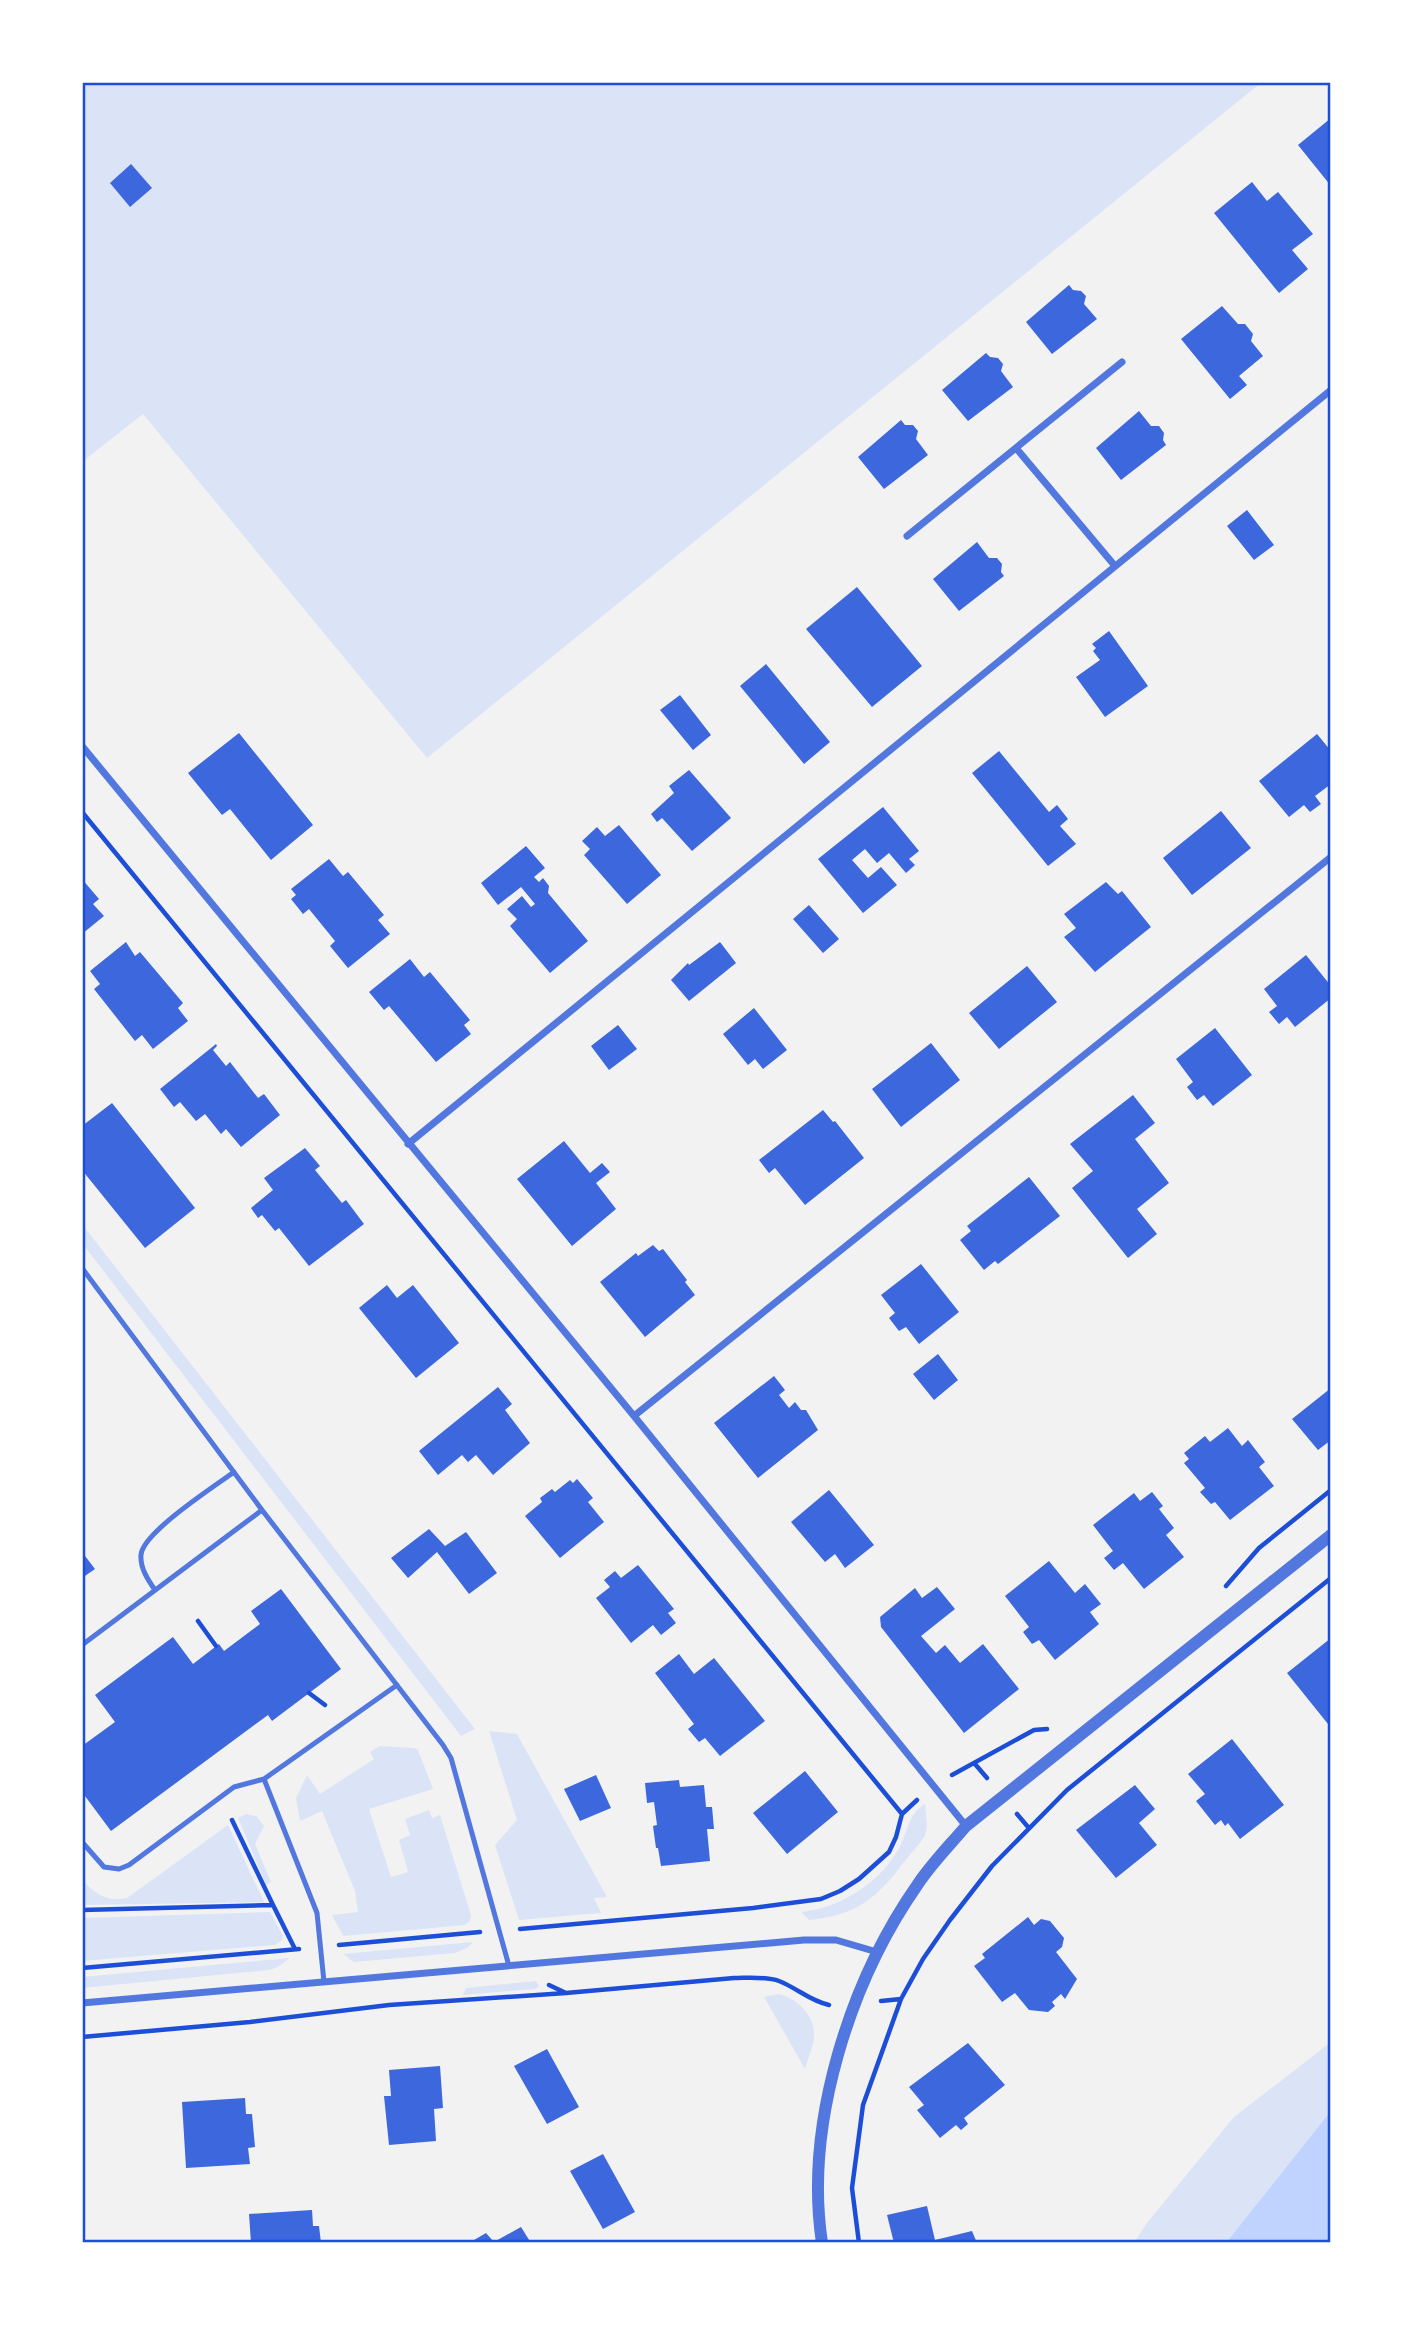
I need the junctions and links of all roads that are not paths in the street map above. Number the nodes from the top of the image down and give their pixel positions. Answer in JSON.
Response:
{"nodes":[{"id":1,"x":1122,"y":362,"type":"dead end"},
{"id":2,"x":1331,"y":390,"type":"edge"},
{"id":3,"x":1016,"y":448,"type":"junction"},
{"id":4,"x":907,"y":536,"type":"dead end"},
{"id":5,"x":1115,"y":566,"type":"junction"},
{"id":6,"x":82,"y":746,"type":"edge"},
{"id":7,"x":1331,"y":857,"type":"edge"},
{"id":8,"x":408,"y":1144,"type":"junction"},
{"id":9,"x":82,"y":1268,"type":"edge"},
{"id":10,"x":634,"y":1416,"type":"junction"},
{"id":11,"x":234,"y":1472,"type":"junction"},
{"id":12,"x":262,"y":1510,"type":"junction"},
{"id":13,"x":1331,"y":1535,"type":"edge"},
{"id":14,"x":155,"y":1590,"type":"junction"},
{"id":15,"x":82,"y":1644,"type":"edge"},
{"id":16,"x":397,"y":1685,"type":"junction"},
{"id":17,"x":264,"y":1779,"type":"junction"},
{"id":18,"x":966,"y":1826,"type":"junction"},
{"id":19,"x":82,"y":1842,"type":"edge"},
{"id":20,"x":877,"y":1952,"type":"junction"},
{"id":21,"x":509,"y":1966,"type":"junction"},
{"id":22,"x":324,"y":1982,"type":"junction"},
{"id":23,"x":82,"y":2003,"type":"edge"},
{"id":24,"x":822,"y":2243,"type":"edge"}],
"edges":[{"from":1,"to":3,"type":"street"},
{"from":2,"to":5,"type":"street"},
{"from":3,"to":4,"type":"street"},
{"from":3,"to":5,"type":"street"},
{"from":5,"to":8,"type":"street"},
{"from":6,"to":8,"type":"street"},
{"from":7,"to":10,"type":"street"},
{"from":8,"to":10,"type":"street"},
{"from":9,"to":11,"type":"lane"},
{"from":10,"to":18,"type":"street"},
{"from":11,"to":12,"type":"lane"},
{"from":11,"to":14,"type":"lane"},
{"from":12,"to":14,"type":"lane"},
{"from":12,"to":16,"type":"lane"},
{"from":13,"to":18,"type":"street"},
{"from":14,"to":15,"type":"lane"},
{"from":16,"to":17,"type":"lane"},
{"from":16,"to":21,"type":"lane"},
{"from":17,"to":19,"type":"lane"},
{"from":17,"to":22,"type":"lane"},
{"from":18,"to":20,"type":"street"},
{"from":20,"to":21,"type":"street"},
{"from":20,"to":24,"type":"street"},
{"from":21,"to":22,"type":"street"},
{"from":22,"to":23,"type":"street"}]}
